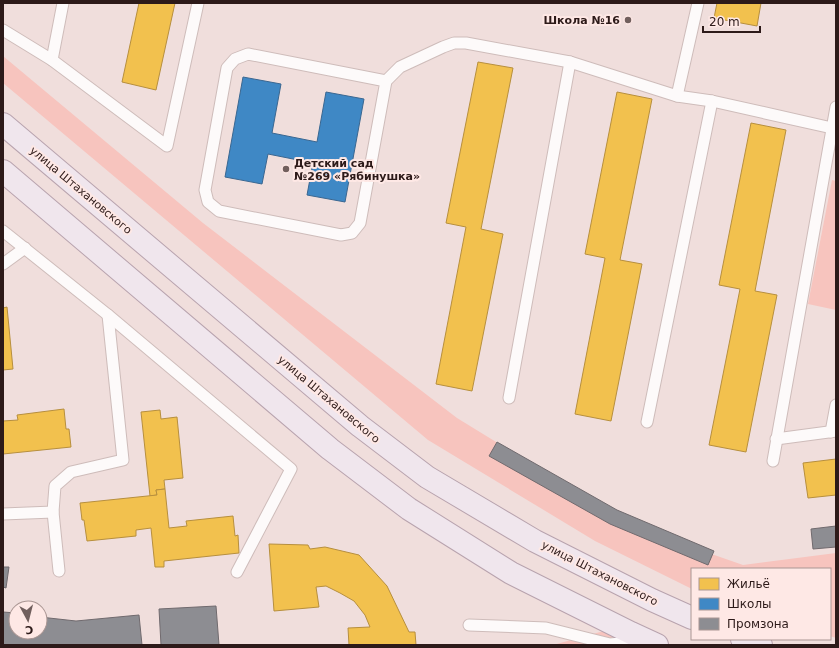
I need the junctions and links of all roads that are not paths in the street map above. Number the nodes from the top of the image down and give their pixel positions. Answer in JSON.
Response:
{"nodes":[{"id":1,"x":63,"y":3,"type":"edge"},
{"id":2,"x":198,"y":3,"type":"edge"},
{"id":3,"x":698,"y":3,"type":"edge"},
{"id":4,"x":3,"y":30,"type":"edge"},
{"id":5,"x":52,"y":60,"type":"junction"},
{"id":6,"x":570,"y":62,"type":"junction"},
{"id":7,"x":386,"y":81,"type":"junction"},
{"id":8,"x":677,"y":96,"type":"junction"},
{"id":9,"x":712,"y":101,"type":"junction"},
{"id":10,"x":836,"y":107,"type":"edge"},
{"id":11,"x":3,"y":124,"type":"edge"},
{"id":12,"x":832,"y":128,"type":"junction"},
{"id":13,"x":3,"y":171,"type":"edge"},
{"id":14,"x":3,"y":230,"type":"edge"},
{"id":15,"x":25,"y":248,"type":"junction"},
{"id":16,"x":3,"y":264,"type":"edge"},
{"id":17,"x":108,"y":315,"type":"junction"},
{"id":18,"x":509,"y":398,"type":"dead end"},
{"id":19,"x":836,"y":406,"type":"edge"},
{"id":20,"x":647,"y":422,"type":"dead end"},
{"id":21,"x":833,"y":432,"type":"edge"},
{"id":22,"x":776,"y":439,"type":"junction"},
{"id":23,"x":773,"y":461,"type":"dead end"},
{"id":24,"x":53,"y":512,"type":"junction"},
{"id":25,"x":3,"y":514,"type":"edge"},
{"id":26,"x":59,"y":571,"type":"dead end"},
{"id":27,"x":237,"y":572,"type":"dead end"},
{"id":28,"x":691,"y":618,"type":"edge"},
{"id":29,"x":470,"y":625,"type":"dead end"},
{"id":30,"x":745,"y":640,"type":"edge"},
{"id":31,"x":652,"y":643,"type":"edge"},
{"id":32,"x":761,"y":645,"type":"edge"}],
"edges":[{"from":1,"to":5,"type":"lane"},
{"from":2,"to":5,"type":"lane"},
{"from":3,"to":8,"type":"lane"},
{"from":4,"to":5,"type":"lane"},
{"from":6,"to":7,"type":"lane"},
{"from":6,"to":8,"type":"lane"},
{"from":6,"to":18,"type":"lane"},
{"from":7,"to":7,"type":"lane"},
{"from":8,"to":9,"type":"lane"},
{"from":9,"to":12,"type":"lane"},
{"from":9,"to":20,"type":"lane"},
{"from":10,"to":12,"type":"lane"},
{"from":11,"to":28,"type":"main road","name":"улица Штахановского"},
{"from":12,"to":22,"type":"lane"},
{"from":13,"to":31,"type":"main road"},
{"from":14,"to":15,"type":"lane"},
{"from":15,"to":16,"type":"lane"},
{"from":15,"to":17,"type":"lane"},
{"from":17,"to":24,"type":"lane"},
{"from":17,"to":27,"type":"lane"},
{"from":19,"to":21,"type":"lane"},
{"from":21,"to":22,"type":"lane"},
{"from":22,"to":23,"type":"lane"},
{"from":24,"to":25,"type":"lane"},
{"from":24,"to":26,"type":"lane"},
{"from":29,"to":31,"type":"lane"},
{"from":30,"to":32,"type":"main road"}]}
